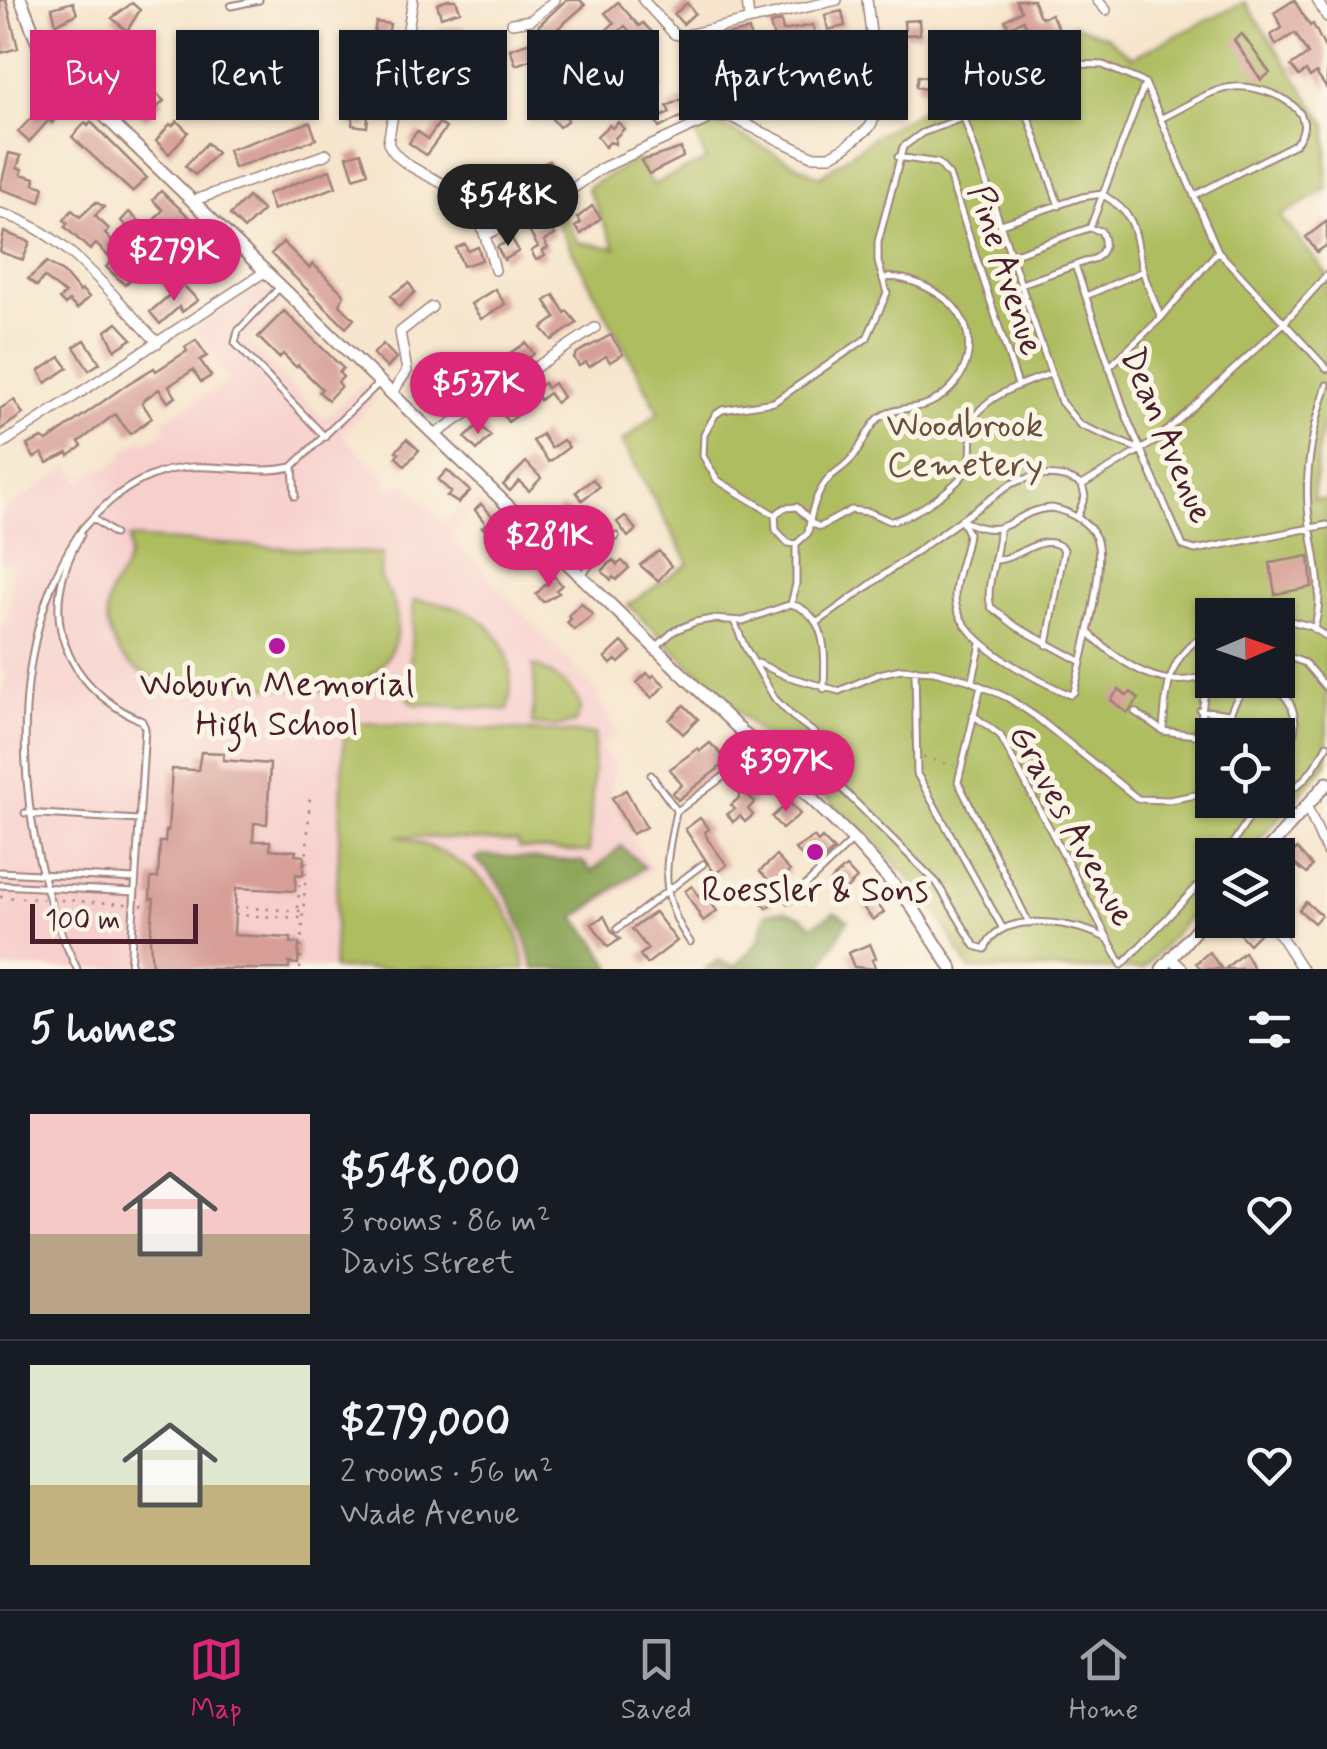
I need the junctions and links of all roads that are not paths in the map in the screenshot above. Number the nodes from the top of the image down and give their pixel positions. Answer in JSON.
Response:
{"nodes":[{"id":1,"x":21,"y":0,"type":"edge"},
{"id":2,"x":259,"y":0,"type":"edge"},
{"id":3,"x":414,"y":0,"type":"edge"},
{"id":4,"x":555,"y":0,"type":"edge"},
{"id":5,"x":643,"y":0,"type":"edge"},
{"id":6,"x":747,"y":0,"type":"edge"},
{"id":7,"x":837,"y":0,"type":"edge"},
{"id":8,"x":867,"y":0,"type":"edge"},
{"id":9,"x":1097,"y":0,"type":"edge"},
{"id":10,"x":1317,"y":0,"type":"edge"},
{"id":11,"x":231,"y":6,"type":"dead end"},
{"id":12,"x":1106,"y":10,"type":"dead end"},
{"id":13,"x":1327,"y":17,"type":"edge"},
{"id":14,"x":750,"y":20,"type":"junction"},
{"id":15,"x":512,"y":23,"type":"dead end"},
{"id":16,"x":871,"y":30,"type":"edge"},
{"id":17,"x":1081,"y":62,"type":"edge"},
{"id":18,"x":1145,"y":83,"type":"junction"},
{"id":19,"x":1162,"y":118,"type":"junction"},
{"id":20,"x":705,"y":120,"type":"edge"},
{"id":21,"x":733,"y":120,"type":"edge"},
{"id":22,"x":872,"y":120,"type":"edge"},
{"id":23,"x":958,"y":120,"type":"edge"},
{"id":24,"x":965,"y":120,"type":"edge"},
{"id":25,"x":1029,"y":120,"type":"edge"},
{"id":26,"x":328,"y":154,"type":"dead end"},
{"id":27,"x":898,"y":157,"type":"junction"},
{"id":28,"x":1102,"y":194,"type":"junction"},
{"id":29,"x":1194,"y":195,"type":"junction"},
{"id":30,"x":192,"y":200,"type":"junction"},
{"id":31,"x":1058,"y":206,"type":"junction"},
{"id":32,"x":0,"y":213,"type":"edge"},
{"id":33,"x":1002,"y":224,"type":"junction"},
{"id":34,"x":1092,"y":228,"type":"junction"},
{"id":35,"x":485,"y":235,"type":"junction"},
{"id":36,"x":1218,"y":251,"type":"junction"},
{"id":37,"x":1012,"y":256,"type":"junction"},
{"id":38,"x":1075,"y":265,"type":"junction"},
{"id":39,"x":495,"y":270,"type":"dead end"},
{"id":40,"x":266,"y":271,"type":"junction"},
{"id":41,"x":1143,"y":271,"type":"junction"},
{"id":42,"x":1327,"y":275,"type":"edge"},
{"id":43,"x":884,"y":278,"type":"junction"},
{"id":44,"x":1022,"y":284,"type":"junction"},
{"id":45,"x":281,"y":286,"type":"junction"},
{"id":46,"x":1086,"y":297,"type":"junction"},
{"id":47,"x":432,"y":307,"type":"dead end"},
{"id":48,"x":1161,"y":318,"type":"junction"},
{"id":49,"x":1284,"y":323,"type":"junction"},
{"id":50,"x":595,"y":328,"type":"dead end"},
{"id":51,"x":158,"y":343,"type":"junction"},
{"id":52,"x":1109,"y":367,"type":"junction"},
{"id":53,"x":1327,"y":368,"type":"edge"},
{"id":54,"x":1050,"y":374,"type":"junction"},
{"id":55,"x":380,"y":382,"type":"junction"},
{"id":56,"x":1018,"y":385,"type":"junction"},
{"id":57,"x":1327,"y":385,"type":"edge"},
{"id":58,"x":392,"y":393,"type":"junction"},
{"id":59,"x":434,"y":435,"type":"junction"},
{"id":60,"x":325,"y":438,"type":"junction"},
{"id":61,"x":0,"y":446,"type":"edge"},
{"id":62,"x":1140,"y":451,"type":"junction"},
{"id":63,"x":292,"y":467,"type":"junction"},
{"id":64,"x":1082,"y":484,"type":"junction"},
{"id":65,"x":295,"y":496,"type":"dead end"},
{"id":66,"x":774,"y":515,"type":"junction"},
{"id":67,"x":94,"y":518,"type":"junction"},
{"id":68,"x":1078,"y":518,"type":"junction"},
{"id":69,"x":961,"y":520,"type":"junction"},
{"id":70,"x":809,"y":521,"type":"junction"},
{"id":71,"x":1327,"y":525,"type":"edge"},
{"id":72,"x":1311,"y":529,"type":"junction"},
{"id":73,"x":999,"y":530,"type":"junction"},
{"id":74,"x":114,"y":534,"type":"dead end"},
{"id":75,"x":616,"y":536,"type":"dead end"},
{"id":76,"x":796,"y":544,"type":"junction"},
{"id":77,"x":997,"y":560,"type":"junction"},
{"id":78,"x":580,"y":576,"type":"junction"},
{"id":79,"x":36,"y":604,"type":"dead end"},
{"id":80,"x":792,"y":604,"type":"junction"},
{"id":81,"x":734,"y":621,"type":"junction"},
{"id":82,"x":818,"y":622,"type":"junction"},
{"id":83,"x":1295,"y":623,"type":"edge"},
{"id":84,"x":1314,"y":628,"type":"junction"},
{"id":85,"x":1088,"y":632,"type":"junction"},
{"id":86,"x":1327,"y":637,"type":"edge"},
{"id":87,"x":1195,"y":641,"type":"edge"},
{"id":88,"x":981,"y":644,"type":"junction"},
{"id":89,"x":1048,"y":645,"type":"junction"},
{"id":90,"x":654,"y":649,"type":"junction"},
{"id":91,"x":1295,"y":659,"type":"edge"},
{"id":92,"x":1080,"y":661,"type":"junction"},
{"id":93,"x":755,"y":662,"type":"junction"},
{"id":94,"x":915,"y":670,"type":"junction"},
{"id":95,"x":1195,"y":676,"type":"edge"},
{"id":96,"x":1172,"y":678,"type":"junction"},
{"id":97,"x":972,"y":681,"type":"junction"},
{"id":98,"x":981,"y":685,"type":"junction"},
{"id":99,"x":824,"y":689,"type":"junction"},
{"id":100,"x":1327,"y":689,"type":"edge"},
{"id":101,"x":1203,"y":698,"type":"edge"},
{"id":102,"x":18,"y":702,"type":"dead end"},
{"id":103,"x":1200,"y":710,"type":"junction"},
{"id":104,"x":1135,"y":712,"type":"dead end"},
{"id":105,"x":1230,"y":714,"type":"junction"},
{"id":106,"x":973,"y":715,"type":"junction"},
{"id":107,"x":1231,"y":718,"type":"edge"},
{"id":108,"x":1163,"y":731,"type":"junction"},
{"id":109,"x":1295,"y":734,"type":"edge"},
{"id":110,"x":1327,"y":744,"type":"edge"},
{"id":111,"x":759,"y":750,"type":"junction"},
{"id":112,"x":650,"y":775,"type":"dead end"},
{"id":113,"x":1327,"y":783,"type":"edge"},
{"id":114,"x":1295,"y":787,"type":"edge"},
{"id":115,"x":1195,"y":795,"type":"edge"},
{"id":116,"x":1307,"y":807,"type":"junction"},
{"id":117,"x":676,"y":811,"type":"junction"},
{"id":118,"x":25,"y":813,"type":"junction"},
{"id":119,"x":1297,"y":817,"type":"joint"},
{"id":120,"x":140,"y":820,"type":"junction"},
{"id":121,"x":1278,"y":838,"type":"edge"},
{"id":122,"x":854,"y":840,"type":"junction"},
{"id":123,"x":1327,"y":852,"type":"edge"},
{"id":124,"x":703,"y":864,"type":"dead end"},
{"id":125,"x":0,"y":872,"type":"edge"},
{"id":126,"x":39,"y":874,"type":"junction"},
{"id":127,"x":136,"y":880,"type":"junction"},
{"id":128,"x":0,"y":885,"type":"edge"},
{"id":129,"x":43,"y":888,"type":"junction"},
{"id":130,"x":1195,"y":889,"type":"edge"},
{"id":131,"x":666,"y":891,"type":"junction"},
{"id":132,"x":135,"y":892,"type":"junction"},
{"id":133,"x":789,"y":901,"type":"dead end"},
{"id":134,"x":1029,"y":923,"type":"junction"},
{"id":135,"x":616,"y":929,"type":"dead end"},
{"id":136,"x":1003,"y":930,"type":"junction"},
{"id":137,"x":1195,"y":930,"type":"edge"},
{"id":138,"x":1282,"y":938,"type":"edge"},
{"id":139,"x":1108,"y":940,"type":"junction"},
{"id":140,"x":690,"y":942,"type":"dead end"},
{"id":141,"x":1171,"y":958,"type":"junction"},
{"id":142,"x":77,"y":969,"type":"edge"},
{"id":143,"x":130,"y":969,"type":"edge"},
{"id":144,"x":952,"y":969,"type":"edge"},
{"id":145,"x":1162,"y":969,"type":"edge"},
{"id":146,"x":1183,"y":969,"type":"edge"},
{"id":147,"x":1302,"y":969,"type":"edge"}],
"edges":[{"from":1,"to":30,"type":"street"},
{"from":2,"to":11,"type":"lane"},
{"from":3,"to":35,"type":"street"},
{"from":4,"to":15,"type":"street"},
{"from":5,"to":14,"type":"street"},
{"from":6,"to":14,"type":"street"},
{"from":7,"to":14,"type":"street"},
{"from":8,"to":16,"type":"street"},
{"from":9,"to":12,"type":"street"},
{"from":10,"to":13,"type":"street"},
{"from":17,"to":18,"type":"lane"},
{"from":18,"to":19,"type":"lane"},
{"from":18,"to":28,"type":"lane"},
{"from":19,"to":29,"type":"lane"},
{"from":19,"to":29,"type":"lane"},
{"from":20,"to":35,"type":"street"},
{"from":21,"to":22,"type":"street"},
{"from":23,"to":27,"type":"lane"},
{"from":24,"to":33,"type":"lane"},
{"from":25,"to":31,"type":"lane"},
{"from":26,"to":30,"type":"street"},
{"from":27,"to":43,"type":"lane"},
{"from":27,"to":56,"type":"lane","name":"Pine Avenue"},
{"from":28,"to":31,"type":"lane"},
{"from":28,"to":34,"type":"lane"},
{"from":28,"to":41,"type":"lane"},
{"from":29,"to":36,"type":"lane"},
{"from":30,"to":40,"type":"street"},
{"from":31,"to":33,"type":"lane"},
{"from":32,"to":51,"type":"street"},
{"from":33,"to":37,"type":"lane"},
{"from":34,"to":37,"type":"lane"},
{"from":34,"to":38,"type":"lane"},
{"from":35,"to":39,"type":"street"},
{"from":36,"to":48,"type":"lane"},
{"from":36,"to":49,"type":"lane"},
{"from":37,"to":44,"type":"lane"},
{"from":38,"to":44,"type":"lane"},
{"from":38,"to":46,"type":"lane","name":"Dean Avenue"},
{"from":40,"to":45,"type":"street"},
{"from":40,"to":51,"type":"street"},
{"from":41,"to":46,"type":"lane"},
{"from":41,"to":48,"type":"lane"},
{"from":42,"to":49,"type":"lane"},
{"from":43,"to":66,"type":"lane"},
{"from":43,"to":70,"type":"lane"},
{"from":44,"to":54,"type":"lane"},
{"from":45,"to":55,"type":"street"},
{"from":45,"to":60,"type":"lane"},
{"from":46,"to":52,"type":"lane","name":"Dean Avenue"},
{"from":47,"to":58,"type":"street"},
{"from":48,"to":52,"type":"lane"},
{"from":49,"to":53,"type":"lane"},
{"from":49,"to":62,"type":"lane"},
{"from":50,"to":59,"type":"street"},
{"from":51,"to":61,"type":"street"},
{"from":52,"to":62,"type":"lane","name":"Dean Avenue"},
{"from":54,"to":56,"type":"lane"},
{"from":54,"to":62,"type":"lane"},
{"from":55,"to":58,"type":"street"},
{"from":55,"to":60,"type":"lane"},
{"from":56,"to":70,"type":"lane","name":"Pine Avenue"},
{"from":57,"to":72,"type":"lane"},
{"from":58,"to":59,"type":"street"},
{"from":59,"to":78,"type":"street"},
{"from":60,"to":63,"type":"lane"},
{"from":62,"to":64,"type":"lane"},
{"from":62,"to":72,"type":"lane","name":"Dean Avenue"},
{"from":63,"to":65,"type":"lane"},
{"from":63,"to":67,"type":"lane"},
{"from":64,"to":68,"type":"lane"},
{"from":64,"to":69,"type":"lane"},
{"from":66,"to":70,"type":"lane"},
{"from":66,"to":76,"type":"lane"},
{"from":67,"to":74,"type":"lane"},
{"from":67,"to":79,"type":"lane"},
{"from":67,"to":120,"type":"lane"},
{"from":68,"to":73,"type":"lane"},
{"from":68,"to":85,"type":"lane"},
{"from":69,"to":73,"type":"lane"},
{"from":69,"to":82,"type":"lane"},
{"from":69,"to":88,"type":"lane"},
{"from":70,"to":76,"type":"lane"},
{"from":71,"to":72,"type":"lane","name":"Dean Avenue"},
{"from":72,"to":84,"type":"lane"},
{"from":73,"to":77,"type":"lane"},
{"from":75,"to":78,"type":"lane"},
{"from":76,"to":80,"type":"lane"},
{"from":77,"to":89,"type":"lane"},
{"from":77,"to":89,"type":"lane"},
{"from":78,"to":90,"type":"street"},
{"from":80,"to":81,"type":"lane"},
{"from":80,"to":82,"type":"lane"},
{"from":81,"to":90,"type":"lane"},
{"from":81,"to":93,"type":"lane"},
{"from":82,"to":99,"type":"lane"},
{"from":83,"to":84,"type":"lane"},
{"from":84,"to":86,"type":"lane"},
{"from":85,"to":92,"type":"lane"},
{"from":85,"to":96,"type":"lane"},
{"from":87,"to":96,"type":"lane"},
{"from":88,"to":92,"type":"lane"},
{"from":88,"to":97,"type":"lane"},
{"from":89,"to":92,"type":"lane"},
{"from":90,"to":111,"type":"street"},
{"from":91,"to":100,"type":"lane"},
{"from":93,"to":99,"type":"lane"},
{"from":93,"to":136,"type":"lane"},
{"from":94,"to":97,"type":"lane"},
{"from":94,"to":99,"type":"lane"},
{"from":94,"to":136,"type":"lane"},
{"from":95,"to":96,"type":"lane"},
{"from":96,"to":108,"type":"lane"},
{"from":97,"to":98,"type":"lane"},
{"from":98,"to":106,"type":"lane"},
{"from":98,"to":115,"type":"lane"},
{"from":101,"to":103,"type":"lane"},
{"from":102,"to":118,"type":"lane"},
{"from":103,"to":105,"type":"lane"},
{"from":103,"to":108,"type":"lane"},
{"from":104,"to":108,"type":"lane"},
{"from":105,"to":107,"type":"lane"},
{"from":105,"to":109,"type":"lane"},
{"from":106,"to":134,"type":"lane"},
{"from":106,"to":139,"type":"lane","name":"Graves Avenue"},
{"from":110,"to":114,"type":"lane"},
{"from":111,"to":117,"type":"lane"},
{"from":111,"to":122,"type":"street"},
{"from":112,"to":117,"type":"lane"},
{"from":113,"to":116,"type":"street"},
{"from":116,"to":119,"type":"street"},
{"from":116,"to":123,"type":"street"},
{"from":117,"to":131,"type":"lane"},
{"from":118,"to":120,"type":"lane"},
{"from":118,"to":126,"type":"lane"},
{"from":119,"to":121,"type":"street"},
{"from":120,"to":127,"type":"lane"},
{"from":122,"to":133,"type":"lane"},
{"from":122,"to":144,"type":"street"},
{"from":124,"to":131,"type":"lane"},
{"from":125,"to":126,"type":"lane"},
{"from":126,"to":127,"type":"lane"},
{"from":126,"to":129,"type":"lane"},
{"from":127,"to":132,"type":"lane"},
{"from":128,"to":129,"type":"lane"},
{"from":129,"to":132,"type":"lane"},
{"from":129,"to":142,"type":"lane"},
{"from":130,"to":139,"type":"lane","name":"Graves Avenue"},
{"from":131,"to":135,"type":"lane"},
{"from":131,"to":140,"type":"lane"},
{"from":132,"to":143,"type":"lane"},
{"from":134,"to":136,"type":"lane"},
{"from":134,"to":139,"type":"lane"},
{"from":137,"to":141,"type":"street"},
{"from":138,"to":147,"type":"street"},
{"from":141,"to":145,"type":"street"},
{"from":141,"to":146,"type":"street"}]}
